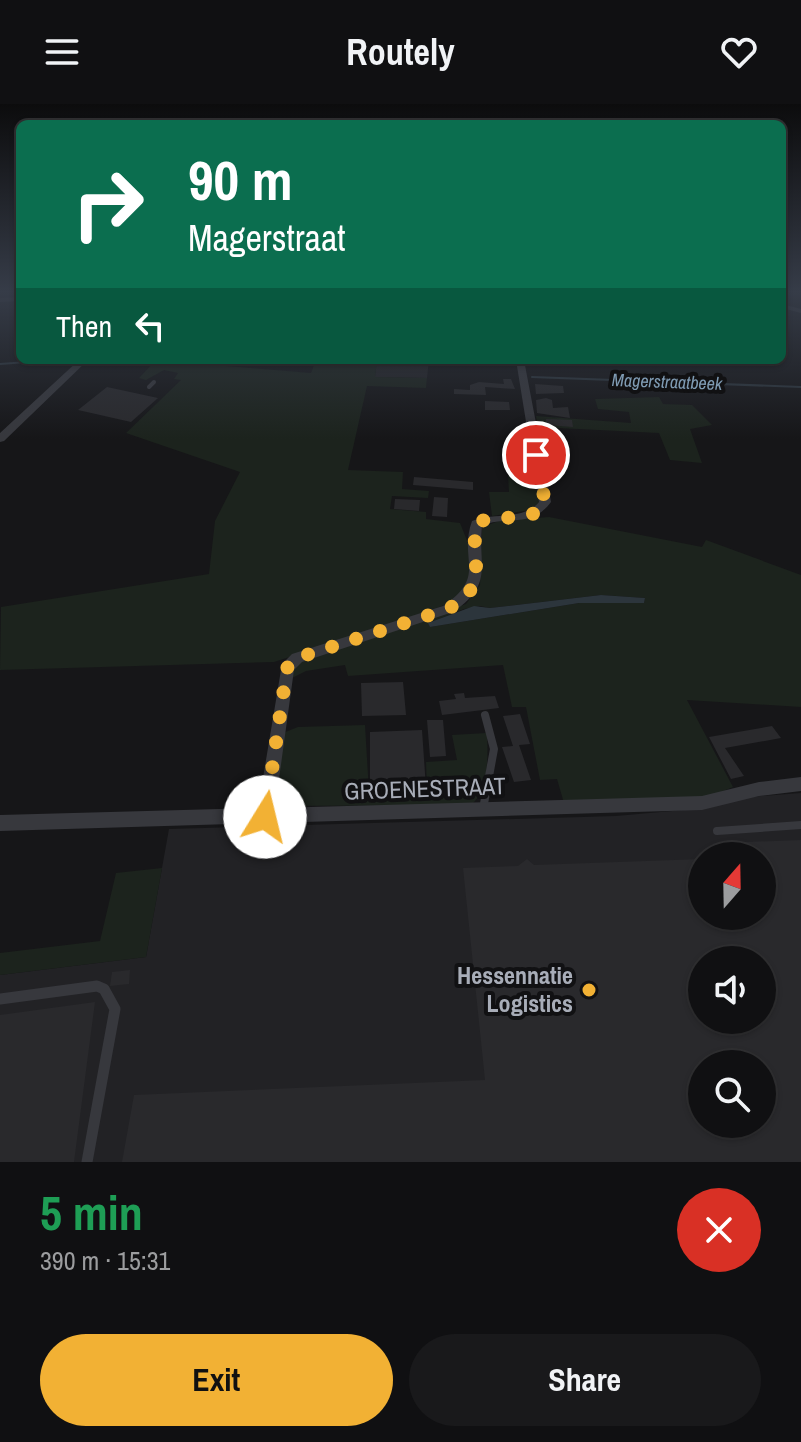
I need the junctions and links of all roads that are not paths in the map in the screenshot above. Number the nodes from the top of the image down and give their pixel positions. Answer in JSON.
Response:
{"nodes":[{"id":1,"x":80,"y":364,"type":"edge"},
{"id":2,"x":521,"y":364,"type":"edge"},
{"id":3,"x":154,"y":382,"type":"dead end"},
{"id":4,"x":149,"y":387,"type":"dead end"},
{"id":5,"x":0,"y":439,"type":"edge"},
{"id":6,"x":485,"y":715,"type":"dead end"},
{"id":7,"x":801,"y":784,"type":"edge"},
{"id":8,"x":483,"y":812,"type":"junction"},
{"id":9,"x":265,"y":817,"type":"junction"},
{"id":10,"x":0,"y":823,"type":"edge"},
{"id":11,"x":801,"y":825,"type":"edge"},
{"id":12,"x":717,"y":831,"type":"dead end"},
{"id":13,"x":0,"y":999,"type":"edge"},
{"id":14,"x":87,"y":1162,"type":"edge"}],
"edges":[{"from":1,"to":5,"type":"street"},
{"from":2,"to":9,"type":"street"},
{"from":3,"to":4,"type":"lane"},
{"from":6,"to":8,"type":"lane"},
{"from":7,"to":8,"type":"street","name":"GROENESTRAAT"},
{"from":8,"to":9,"type":"street","name":"GROENESTRAAT"},
{"from":9,"to":10,"type":"street","name":"GROENESTRAAT"},
{"from":11,"to":12,"type":"lane"},
{"from":13,"to":14,"type":"lane"}]}
